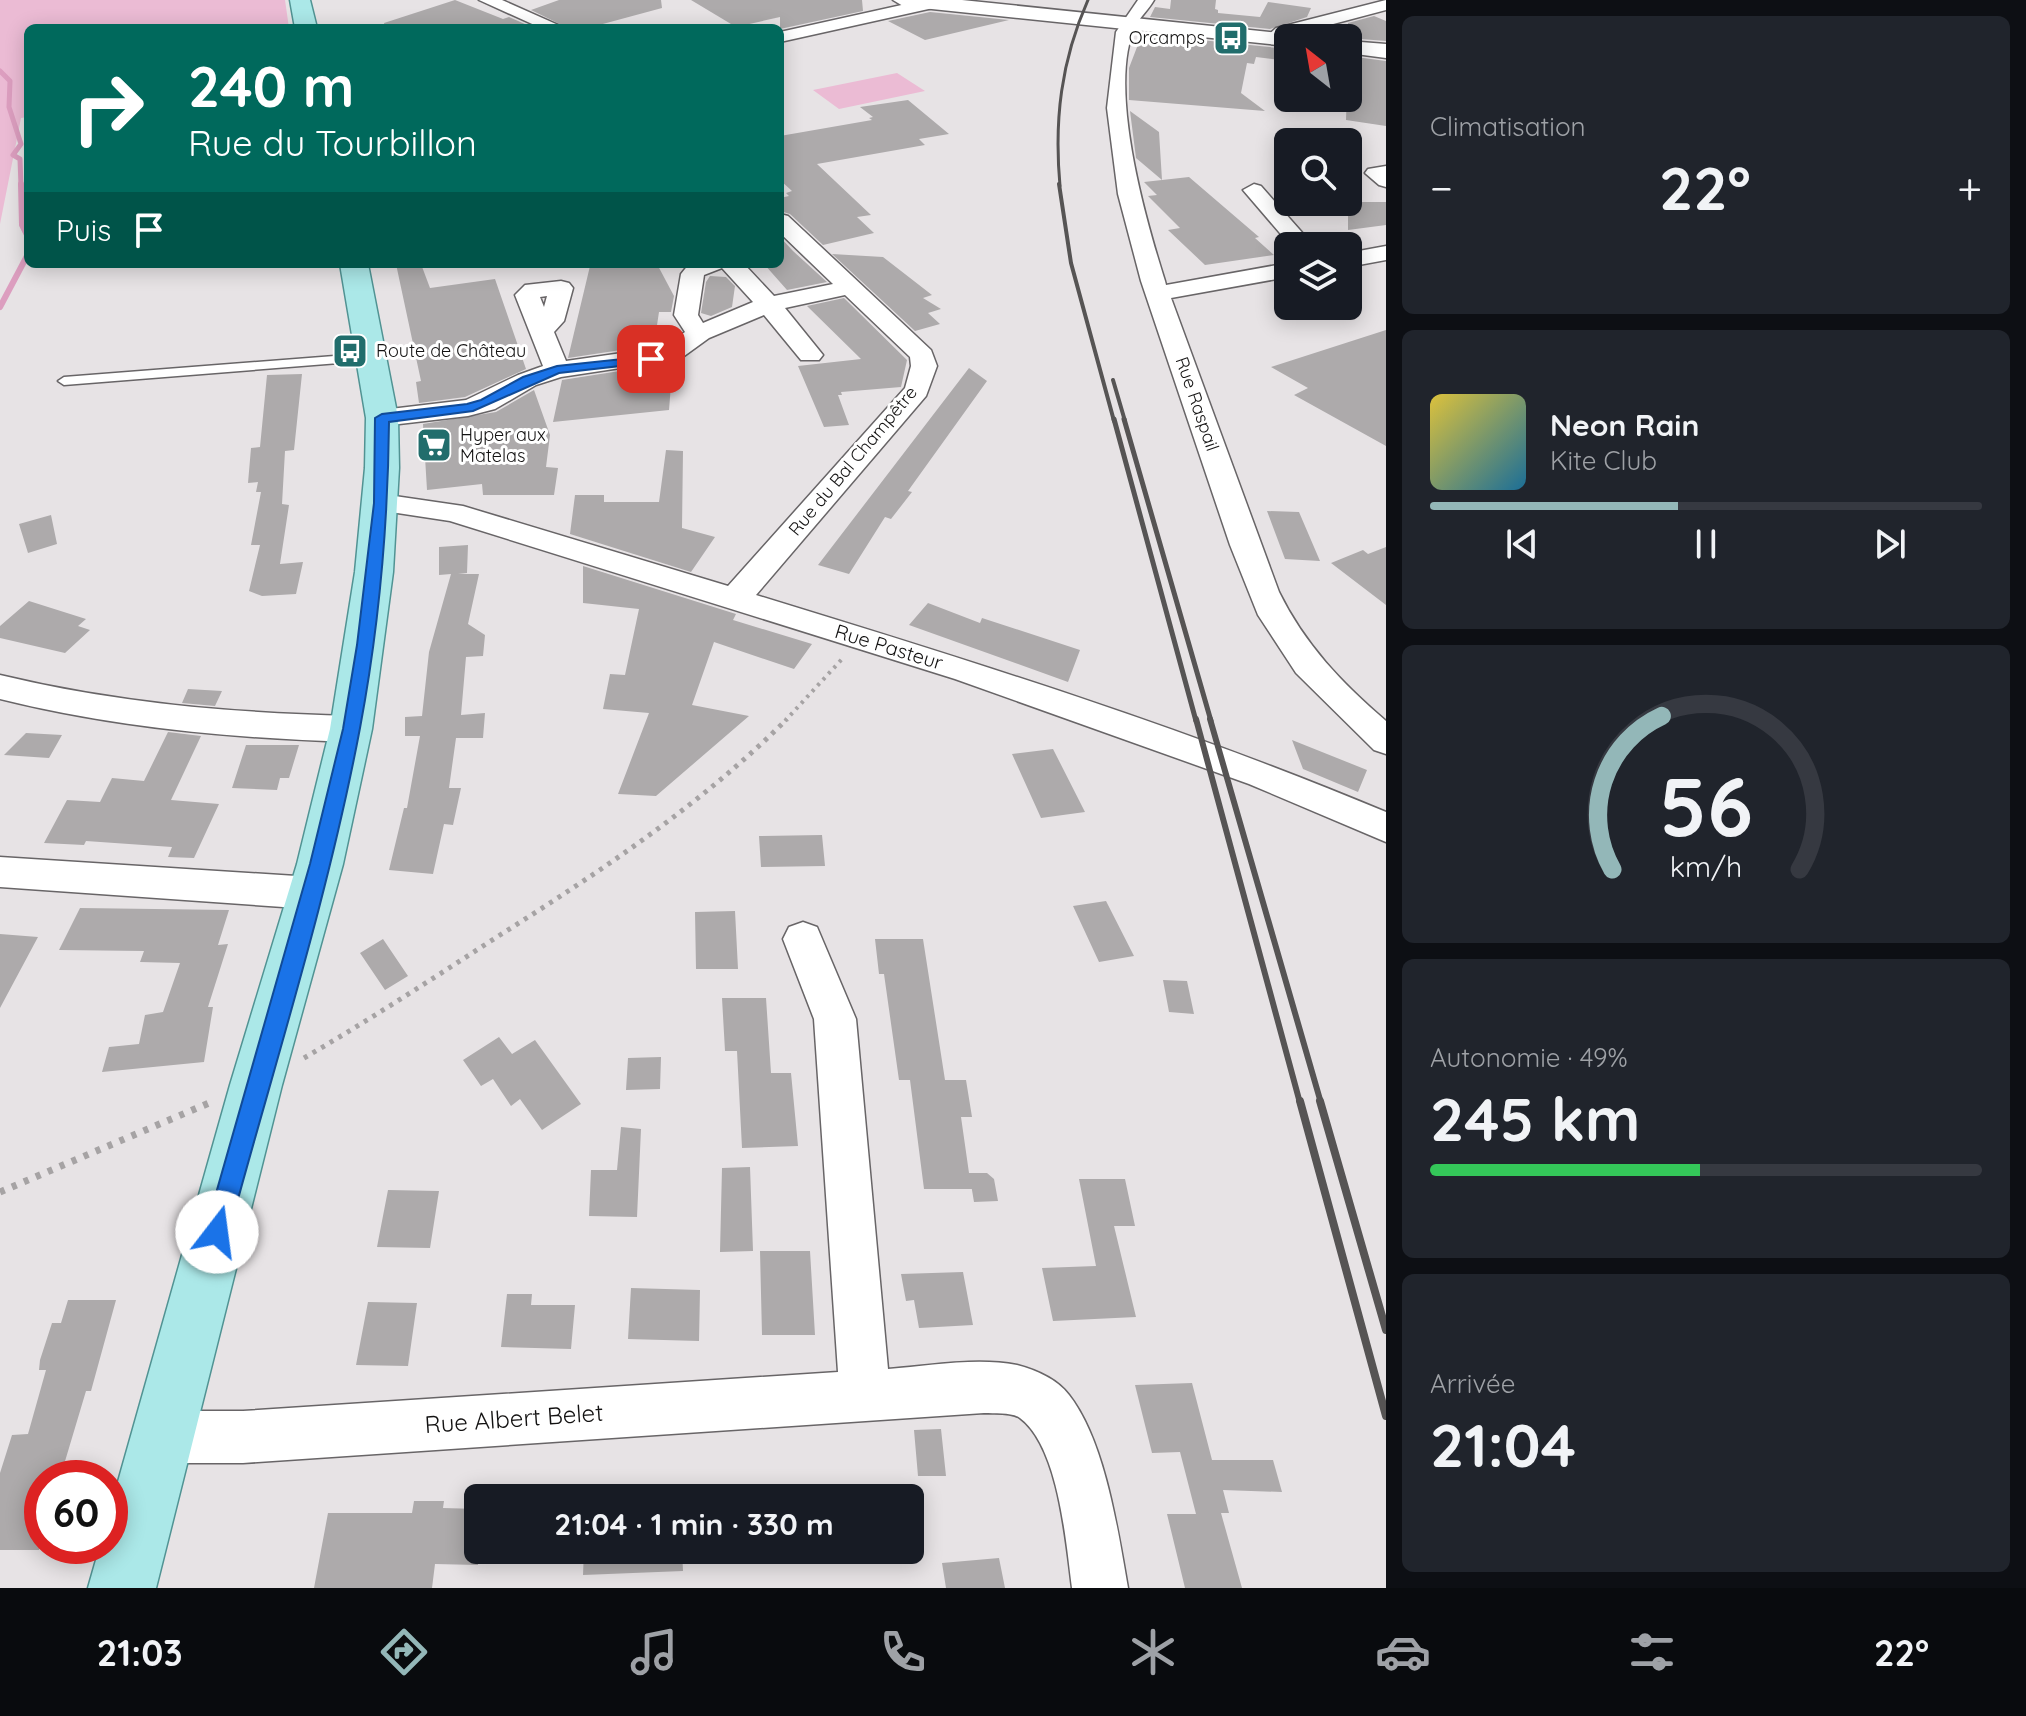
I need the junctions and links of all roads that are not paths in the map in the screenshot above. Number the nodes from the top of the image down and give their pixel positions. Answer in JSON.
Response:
{"nodes":[{"id":1,"x":300,"y":0,"type":"edge"},
{"id":2,"x":487,"y":0,"type":"edge"},
{"id":3,"x":903,"y":0,"type":"edge"},
{"id":4,"x":979,"y":0,"type":"edge"},
{"id":5,"x":1146,"y":0,"type":"edge"},
{"id":6,"x":933,"y":3,"type":"junction"},
{"id":7,"x":1386,"y":5,"type":"edge"},
{"id":8,"x":1029,"y":13,"type":"junction"},
{"id":9,"x":1129,"y":23,"type":"junction"},
{"id":10,"x":305,"y":24,"type":"edge"},
{"id":11,"x":546,"y":24,"type":"edge"},
{"id":12,"x":1313,"y":24,"type":"edge"},
{"id":13,"x":784,"y":36,"type":"edge"},
{"id":14,"x":1274,"y":39,"type":"edge"},
{"id":15,"x":1362,"y":48,"type":"edge"},
{"id":16,"x":1386,"y":51,"type":"edge"},
{"id":17,"x":1386,"y":172,"type":"edge"},
{"id":18,"x":1386,"y":181,"type":"edge"},
{"id":19,"x":1254,"y":190,"type":"dead end"},
{"id":20,"x":784,"y":225,"type":"edge"},
{"id":21,"x":1291,"y":232,"type":"edge"},
{"id":22,"x":1386,"y":253,"type":"edge"},
{"id":23,"x":1362,"y":257,"type":"edge"},
{"id":24,"x":355,"y":268,"type":"edge"},
{"id":25,"x":698,"y":268,"type":"edge"},
{"id":26,"x":735,"y":268,"type":"edge"},
{"id":27,"x":1274,"y":272,"type":"edge"},
{"id":28,"x":850,"y":287,"type":"junction"},
{"id":29,"x":1159,"y":293,"type":"junction"},
{"id":30,"x":767,"y":305,"type":"junction"},
{"id":31,"x":542,"y":329,"type":"dead end"},
{"id":32,"x":700,"y":333,"type":"junction"},
{"id":33,"x":810,"y":355,"type":"dead end"},
{"id":34,"x":373,"y":357,"type":"junction"},
{"id":35,"x":557,"y":370,"type":"junction"},
{"id":36,"x":64,"y":381,"type":"dead end"},
{"id":37,"x":382,"y":418,"type":"junction"},
{"id":38,"x":381,"y":503,"type":"junction"},
{"id":39,"x":734,"y":600,"type":"junction"},
{"id":40,"x":0,"y":687,"type":"edge"},
{"id":41,"x":351,"y":729,"type":"junction"},
{"id":42,"x":1386,"y":741,"type":"edge"},
{"id":43,"x":1386,"y":828,"type":"edge"},
{"id":44,"x":0,"y":872,"type":"edge"},
{"id":45,"x":312,"y":893,"type":"junction"},
{"id":46,"x":803,"y":939,"type":"dead end"},
{"id":47,"x":865,"y":1396,"type":"junction"},
{"id":48,"x":163,"y":1437,"type":"junction"},
{"id":49,"x":122,"y":1588,"type":"edge"},
{"id":50,"x":1100,"y":1588,"type":"edge"}],
"edges":[{"from":1,"to":10,"type":"main road"},
{"from":2,"to":11,"type":"street"},
{"from":3,"to":6,"type":"main road"},
{"from":4,"to":8,"type":"main road"},
{"from":5,"to":9,"type":"street"},
{"from":6,"to":8,"type":"main road"},
{"from":6,"to":13,"type":"street"},
{"from":7,"to":12,"type":"street"},
{"from":8,"to":9,"type":"main road"},
{"from":9,"to":14,"type":"main road"},
{"from":9,"to":29,"type":"street","name":"Rue Raspail"},
{"from":15,"to":16,"type":"main road"},
{"from":17,"to":18,"type":"street"},
{"from":19,"to":21,"type":"street"},
{"from":20,"to":28,"type":"street","name":"Rue du Bal Champêtre"},
{"from":22,"to":23,"type":"street"},
{"from":24,"to":34,"type":"main road"},
{"from":25,"to":32,"type":"street"},
{"from":26,"to":30,"type":"street"},
{"from":27,"to":29,"type":"street"},
{"from":28,"to":30,"type":"street"},
{"from":28,"to":39,"type":"street","name":"Rue du Bal Champêtre"},
{"from":29,"to":42,"type":"street","name":"Rue Raspail"},
{"from":30,"to":32,"type":"street"},
{"from":30,"to":33,"type":"street"},
{"from":31,"to":35,"type":"street"},
{"from":32,"to":35,"type":"street"},
{"from":34,"to":36,"type":"lane"},
{"from":34,"to":37,"type":"main road"},
{"from":35,"to":37,"type":"street"},
{"from":37,"to":38,"type":"main road"},
{"from":38,"to":39,"type":"street","name":"Rue Pasteur"},
{"from":38,"to":41,"type":"main road"},
{"from":39,"to":43,"type":"street","name":"Rue Pasteur"},
{"from":40,"to":41,"type":"street"},
{"from":41,"to":45,"type":"main road"},
{"from":44,"to":45,"type":"street"},
{"from":45,"to":48,"type":"main road"},
{"from":46,"to":47,"type":"street"},
{"from":47,"to":48,"type":"street","name":"Rue Albert Belet"},
{"from":47,"to":50,"type":"street","name":"Rue Albert Belet"},
{"from":48,"to":49,"type":"main road"}]}
